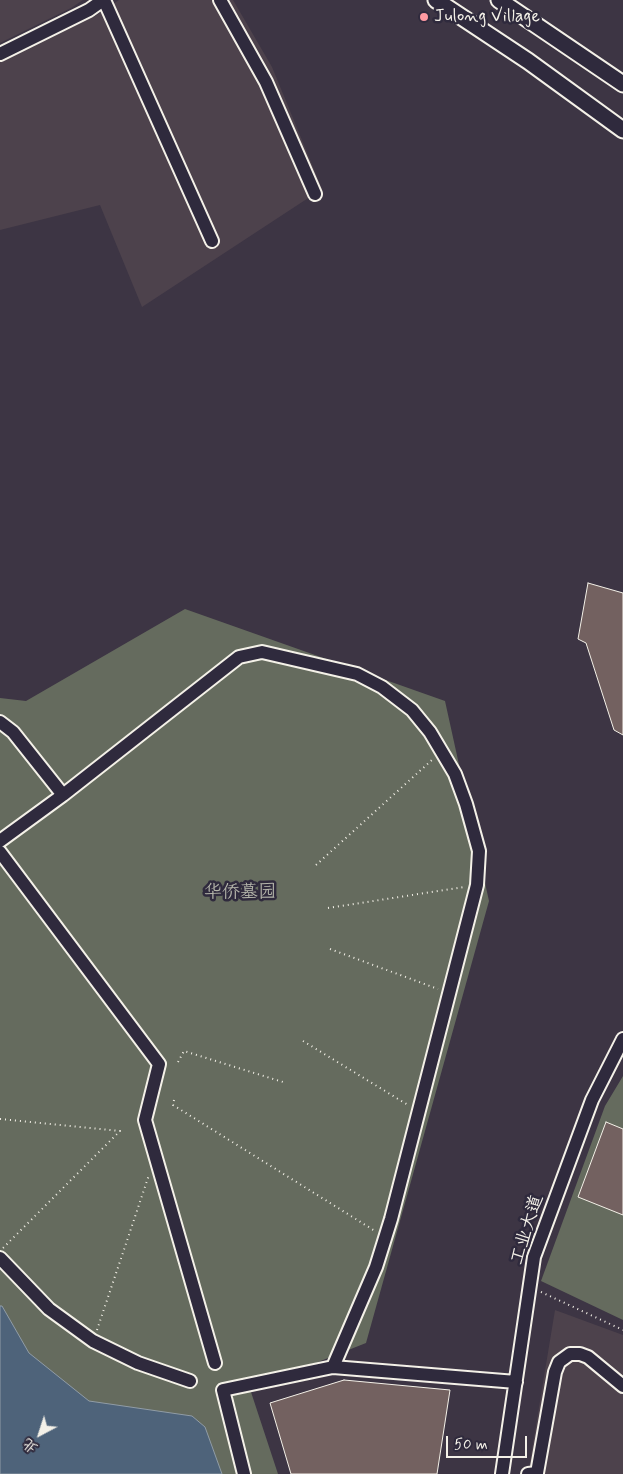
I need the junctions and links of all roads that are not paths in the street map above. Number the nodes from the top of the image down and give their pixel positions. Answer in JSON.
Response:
{"nodes":[{"id":1,"x":104,"y":0,"type":"edge"},
{"id":2,"x":220,"y":0,"type":"edge"},
{"id":3,"x":436,"y":0,"type":"edge"},
{"id":4,"x":499,"y":0,"type":"edge"},
{"id":5,"x":0,"y":54,"type":"edge"},
{"id":6,"x":623,"y":84,"type":"edge"},
{"id":7,"x":623,"y":130,"type":"edge"},
{"id":8,"x":315,"y":194,"type":"dead end"},
{"id":9,"x":212,"y":241,"type":"dead end"},
{"id":10,"x":0,"y":722,"type":"edge"},
{"id":11,"x":63,"y":795,"type":"junction"},
{"id":12,"x":0,"y":841,"type":"edge"},
{"id":13,"x":0,"y":852,"type":"edge"},
{"id":14,"x":623,"y":1039,"type":"edge"},
{"id":15,"x":0,"y":1258,"type":"edge"},
{"id":16,"x":215,"y":1362,"type":"dead end"},
{"id":17,"x":333,"y":1367,"type":"junction"},
{"id":18,"x":190,"y":1380,"type":"dead end"},
{"id":19,"x":516,"y":1382,"type":"junction"},
{"id":20,"x":623,"y":1386,"type":"edge"},
{"id":21,"x":244,"y":1474,"type":"edge"},
{"id":22,"x":502,"y":1474,"type":"edge"},
{"id":23,"x":528,"y":1474,"type":"edge"}],
"edges":[{"from":1,"to":5,"type":"street"},
{"from":1,"to":9,"type":"street"},
{"from":2,"to":8,"type":"street"},
{"from":3,"to":7,"type":"main road"},
{"from":4,"to":6,"type":"main road"},
{"from":10,"to":11,"type":"street"},
{"from":11,"to":12,"type":"street"},
{"from":11,"to":17,"type":"street"},
{"from":13,"to":16,"type":"street"},
{"from":14,"to":19,"type":"street","name":"工业大道"},
{"from":15,"to":18,"type":"street"},
{"from":17,"to":19,"type":"street"},
{"from":17,"to":21,"type":"street"},
{"from":19,"to":22,"type":"street","name":"工业大道"},
{"from":20,"to":23,"type":"street"}]}
